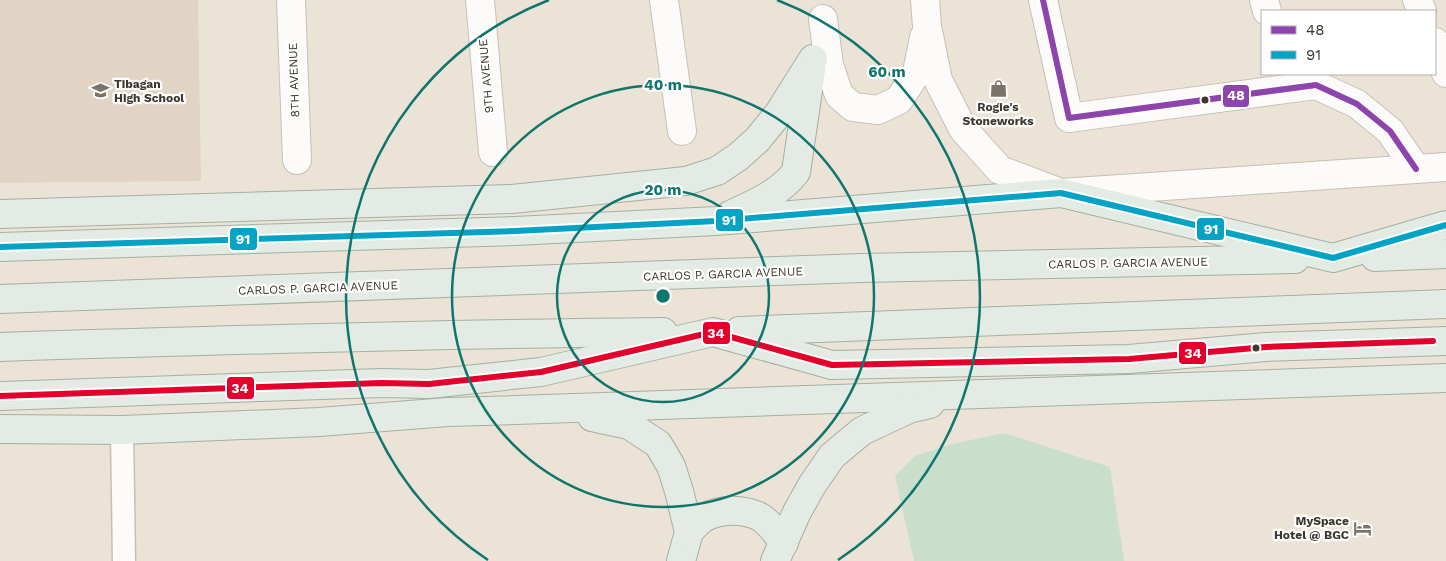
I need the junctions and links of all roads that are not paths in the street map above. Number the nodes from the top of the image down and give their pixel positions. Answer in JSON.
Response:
{"nodes":[{"id":1,"x":290,"y":0,"type":"edge"},
{"id":2,"x":480,"y":0,"type":"edge"},
{"id":3,"x":664,"y":0,"type":"edge"},
{"id":4,"x":1043,"y":0,"type":"edge"},
{"id":5,"x":824,"y":9,"type":"edge"},
{"id":6,"x":926,"y":13,"type":"edge"},
{"id":7,"x":1436,"y":45,"type":"edge"},
{"id":8,"x":813,"y":59,"type":"junction"},
{"id":9,"x":1446,"y":73,"type":"edge"},
{"id":10,"x":1281,"y":81,"type":"edge"},
{"id":11,"x":682,"y":131,"type":"dead end"},
{"id":12,"x":493,"y":152,"type":"dead end"},
{"id":13,"x":297,"y":160,"type":"dead end"},
{"id":14,"x":1446,"y":167,"type":"edge"},
{"id":15,"x":1416,"y":168,"type":"junction"},
{"id":16,"x":1061,"y":193,"type":"junction"},
{"id":17,"x":0,"y":214,"type":"edge"},
{"id":18,"x":716,"y":221,"type":"junction"},
{"id":19,"x":1446,"y":225,"type":"edge"},
{"id":20,"x":0,"y":247,"type":"edge"},
{"id":21,"x":1446,"y":254,"type":"edge"},
{"id":22,"x":1333,"y":258,"type":"junction"},
{"id":23,"x":0,"y":299,"type":"edge"},
{"id":24,"x":1446,"y":304,"type":"edge"},
{"id":25,"x":712,"y":332,"type":"junction"},
{"id":26,"x":1438,"y":341,"type":"edge"},
{"id":27,"x":0,"y":347,"type":"edge"},
{"id":28,"x":1129,"y":359,"type":"junction"},
{"id":29,"x":1446,"y":378,"type":"edge"},
{"id":30,"x":429,"y":384,"type":"junction"},
{"id":31,"x":973,"y":394,"type":"junction"},
{"id":32,"x":0,"y":396,"type":"edge"},
{"id":33,"x":553,"y":408,"type":"junction"},
{"id":34,"x":0,"y":429,"type":"edge"},
{"id":35,"x":122,"y":430,"type":"junction"},
{"id":36,"x":689,"y":532,"type":"junction"},
{"id":37,"x":780,"y":552,"type":"edge"},
{"id":38,"x":124,"y":561,"type":"edge"},
{"id":39,"x":681,"y":561,"type":"edge"}],
"edges":[{"from":1,"to":13,"type":"street","name":"8TH AVENUE"},
{"from":2,"to":12,"type":"street","name":"9TH AVENUE"},
{"from":3,"to":11,"type":"street"},
{"from":4,"to":10,"type":"street"},
{"from":5,"to":6,"type":"street"},
{"from":5,"to":8,"type":"street"},
{"from":6,"to":16,"type":"street"},
{"from":7,"to":9,"type":"street"},
{"from":8,"to":17,"type":"main road"},
{"from":8,"to":18,"type":"main road"},
{"from":10,"to":15,"type":"street"},
{"from":14,"to":15,"type":"street"},
{"from":15,"to":16,"type":"street"},
{"from":16,"to":18,"type":"main road"},
{"from":16,"to":22,"type":"main road"},
{"from":18,"to":20,"type":"main road"},
{"from":19,"to":22,"type":"main road"},
{"from":21,"to":22,"type":"main road","name":"CARLOS P. GARCIA AVENUE"},
{"from":22,"to":23,"type":"main road","name":"CARLOS P. GARCIA AVENUE"},
{"from":24,"to":25,"type":"main road"},
{"from":25,"to":27,"type":"main road"},
{"from":25,"to":28,"type":"main road"},
{"from":25,"to":30,"type":"main road"},
{"from":26,"to":28,"type":"main road"},
{"from":28,"to":31,"type":"main road"},
{"from":29,"to":31,"type":"main road"},
{"from":30,"to":32,"type":"main road"},
{"from":30,"to":33,"type":"main road"},
{"from":31,"to":33,"type":"main road"},
{"from":31,"to":37,"type":"main road"},
{"from":33,"to":35,"type":"main road"},
{"from":33,"to":36,"type":"main road"},
{"from":34,"to":35,"type":"main road"},
{"from":35,"to":38,"type":"street"},
{"from":36,"to":37,"type":"main road"},
{"from":36,"to":39,"type":"main road"}]}
